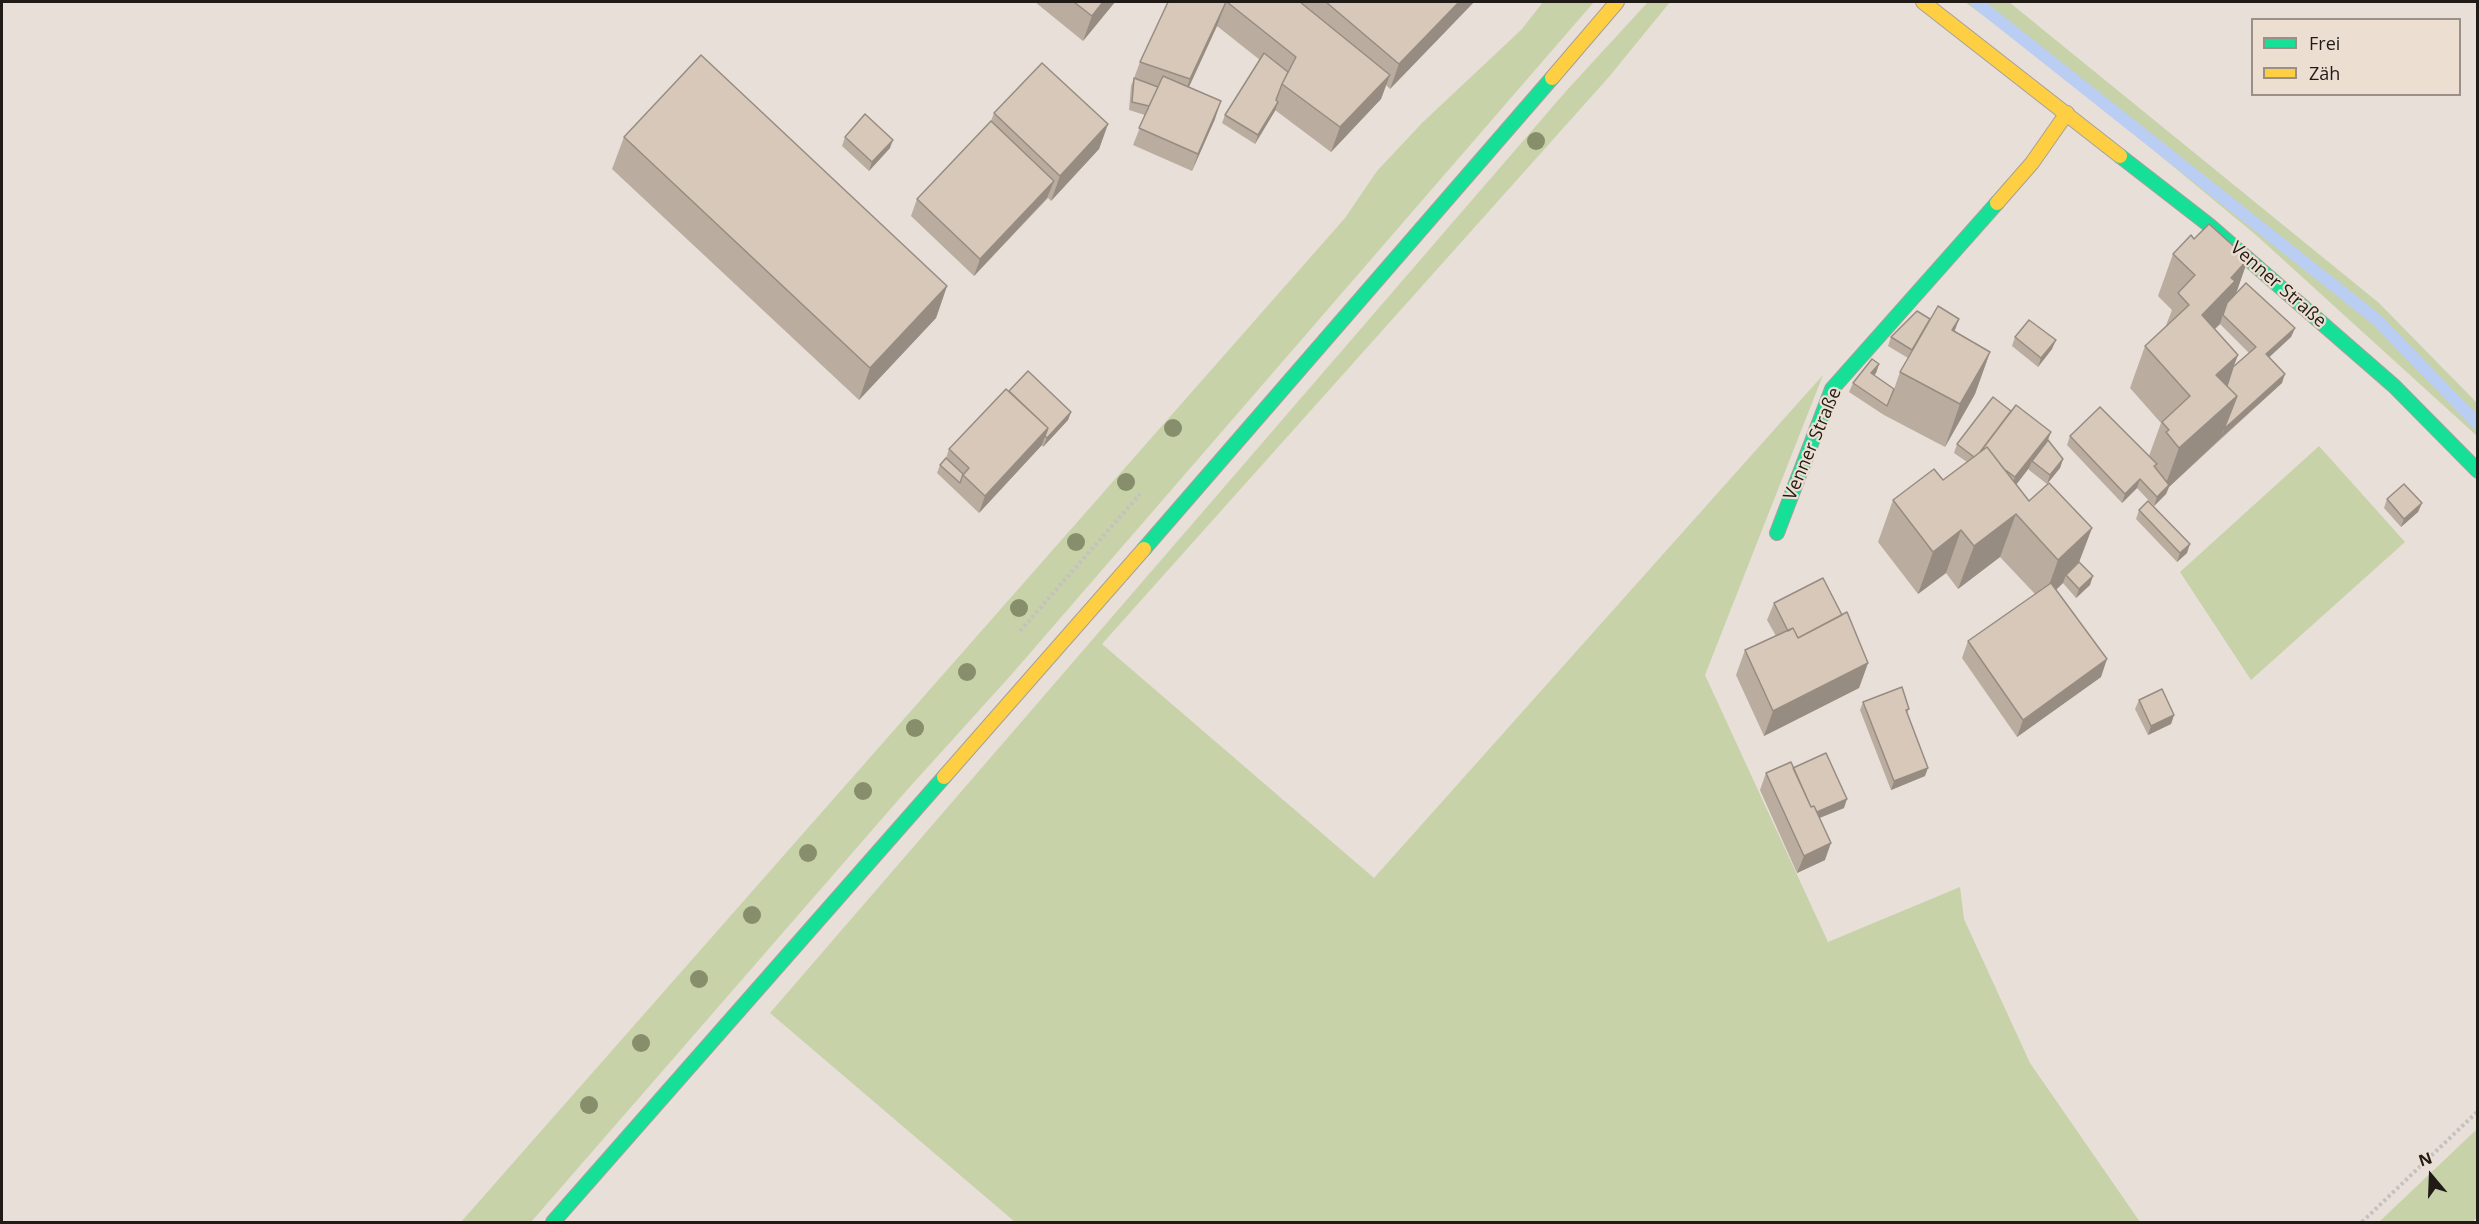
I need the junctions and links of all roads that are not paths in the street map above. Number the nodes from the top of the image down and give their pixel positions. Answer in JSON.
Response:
{"nodes":[{"id":1,"x":1617,"y":2,"type":"edge"},
{"id":2,"x":1923,"y":2,"type":"edge"},
{"id":3,"x":2067,"y":113,"type":"junction"},
{"id":4,"x":2478,"y":471,"type":"edge"},
{"id":5,"x":1777,"y":533,"type":"dead end"},
{"id":6,"x":553,"y":1222,"type":"edge"}],
"edges":[{"from":1,"to":6,"type":"street"},
{"from":2,"to":3,"type":"street","name":"Venner Straße"},
{"from":3,"to":4,"type":"street","name":"Venner Straße"},
{"from":3,"to":5,"type":"street","name":"Venner Straße"}]}
